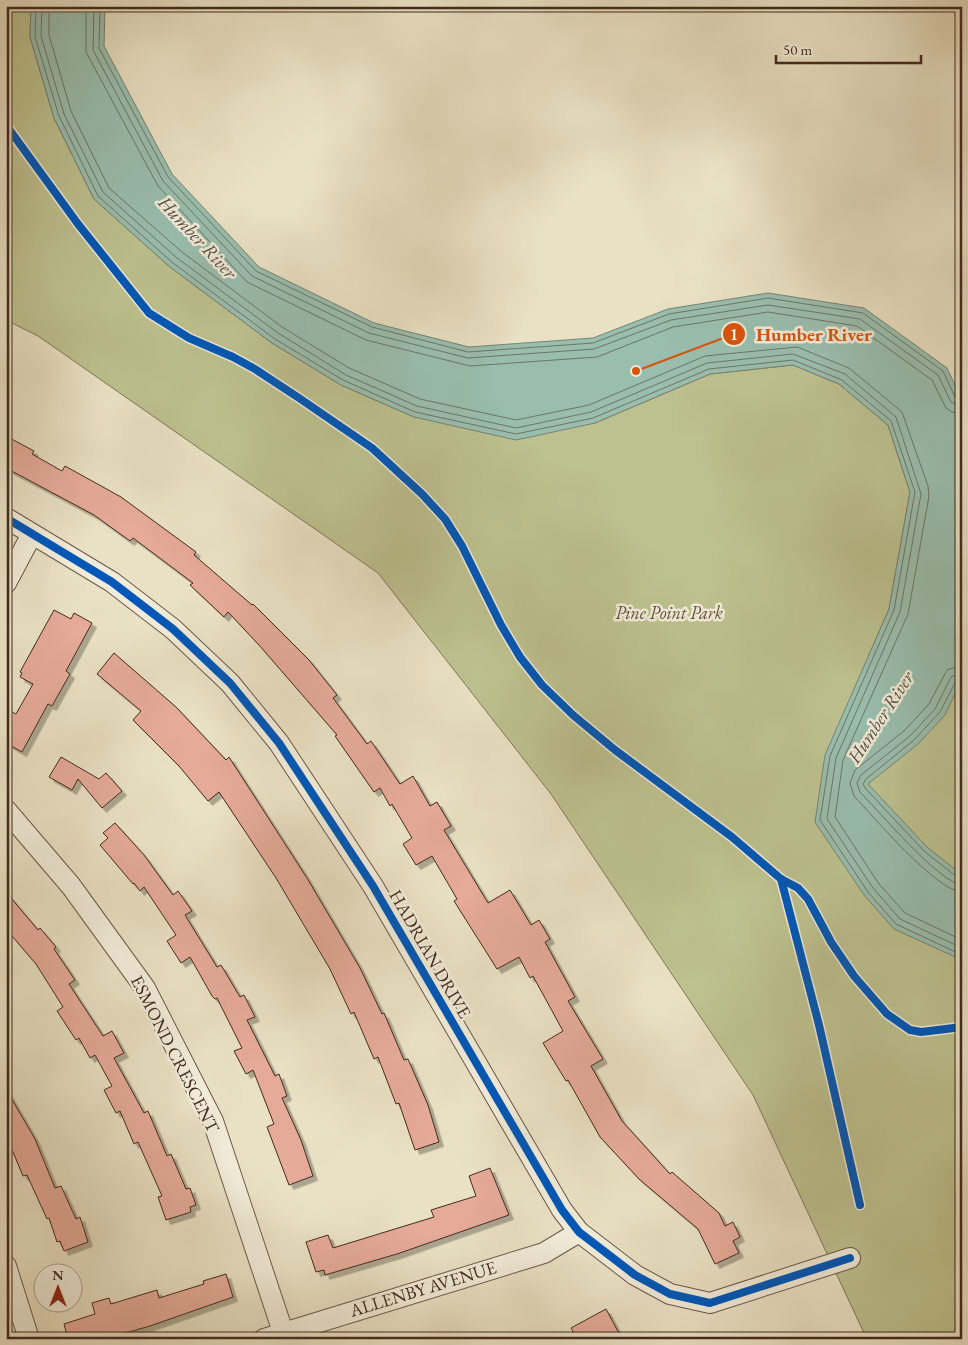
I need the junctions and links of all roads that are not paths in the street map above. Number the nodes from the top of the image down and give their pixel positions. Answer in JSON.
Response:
{"nodes":[{"id":1,"x":6,"y":518,"type":"edge"},
{"id":2,"x":32,"y":534,"type":"junction"},
{"id":3,"x":6,"y":583,"type":"edge"},
{"id":4,"x":6,"y":810,"type":"edge"},
{"id":5,"x":579,"y":1232,"type":"junction"},
{"id":6,"x":850,"y":1258,"type":"dead end"},
{"id":7,"x":6,"y":1266,"type":"edge"},
{"id":8,"x":283,"y":1332,"type":"junction"},
{"id":9,"x":29,"y":1339,"type":"edge"},
{"id":10,"x":264,"y":1339,"type":"edge"}],
"edges":[{"from":1,"to":2,"type":"street","name":"HADRIAN DRIVE"},
{"from":2,"to":3,"type":"street"},
{"from":2,"to":5,"type":"street","name":"HADRIAN DRIVE"},
{"from":4,"to":8,"type":"street","name":"ESMOND CRESCENT"},
{"from":5,"to":6,"type":"street","name":"HADRIAN DRIVE"},
{"from":5,"to":8,"type":"street","name":"ALLENBY AVENUE"},
{"from":7,"to":9,"type":"street"},
{"from":8,"to":10,"type":"street","name":"ALLENBY AVENUE"}]}
